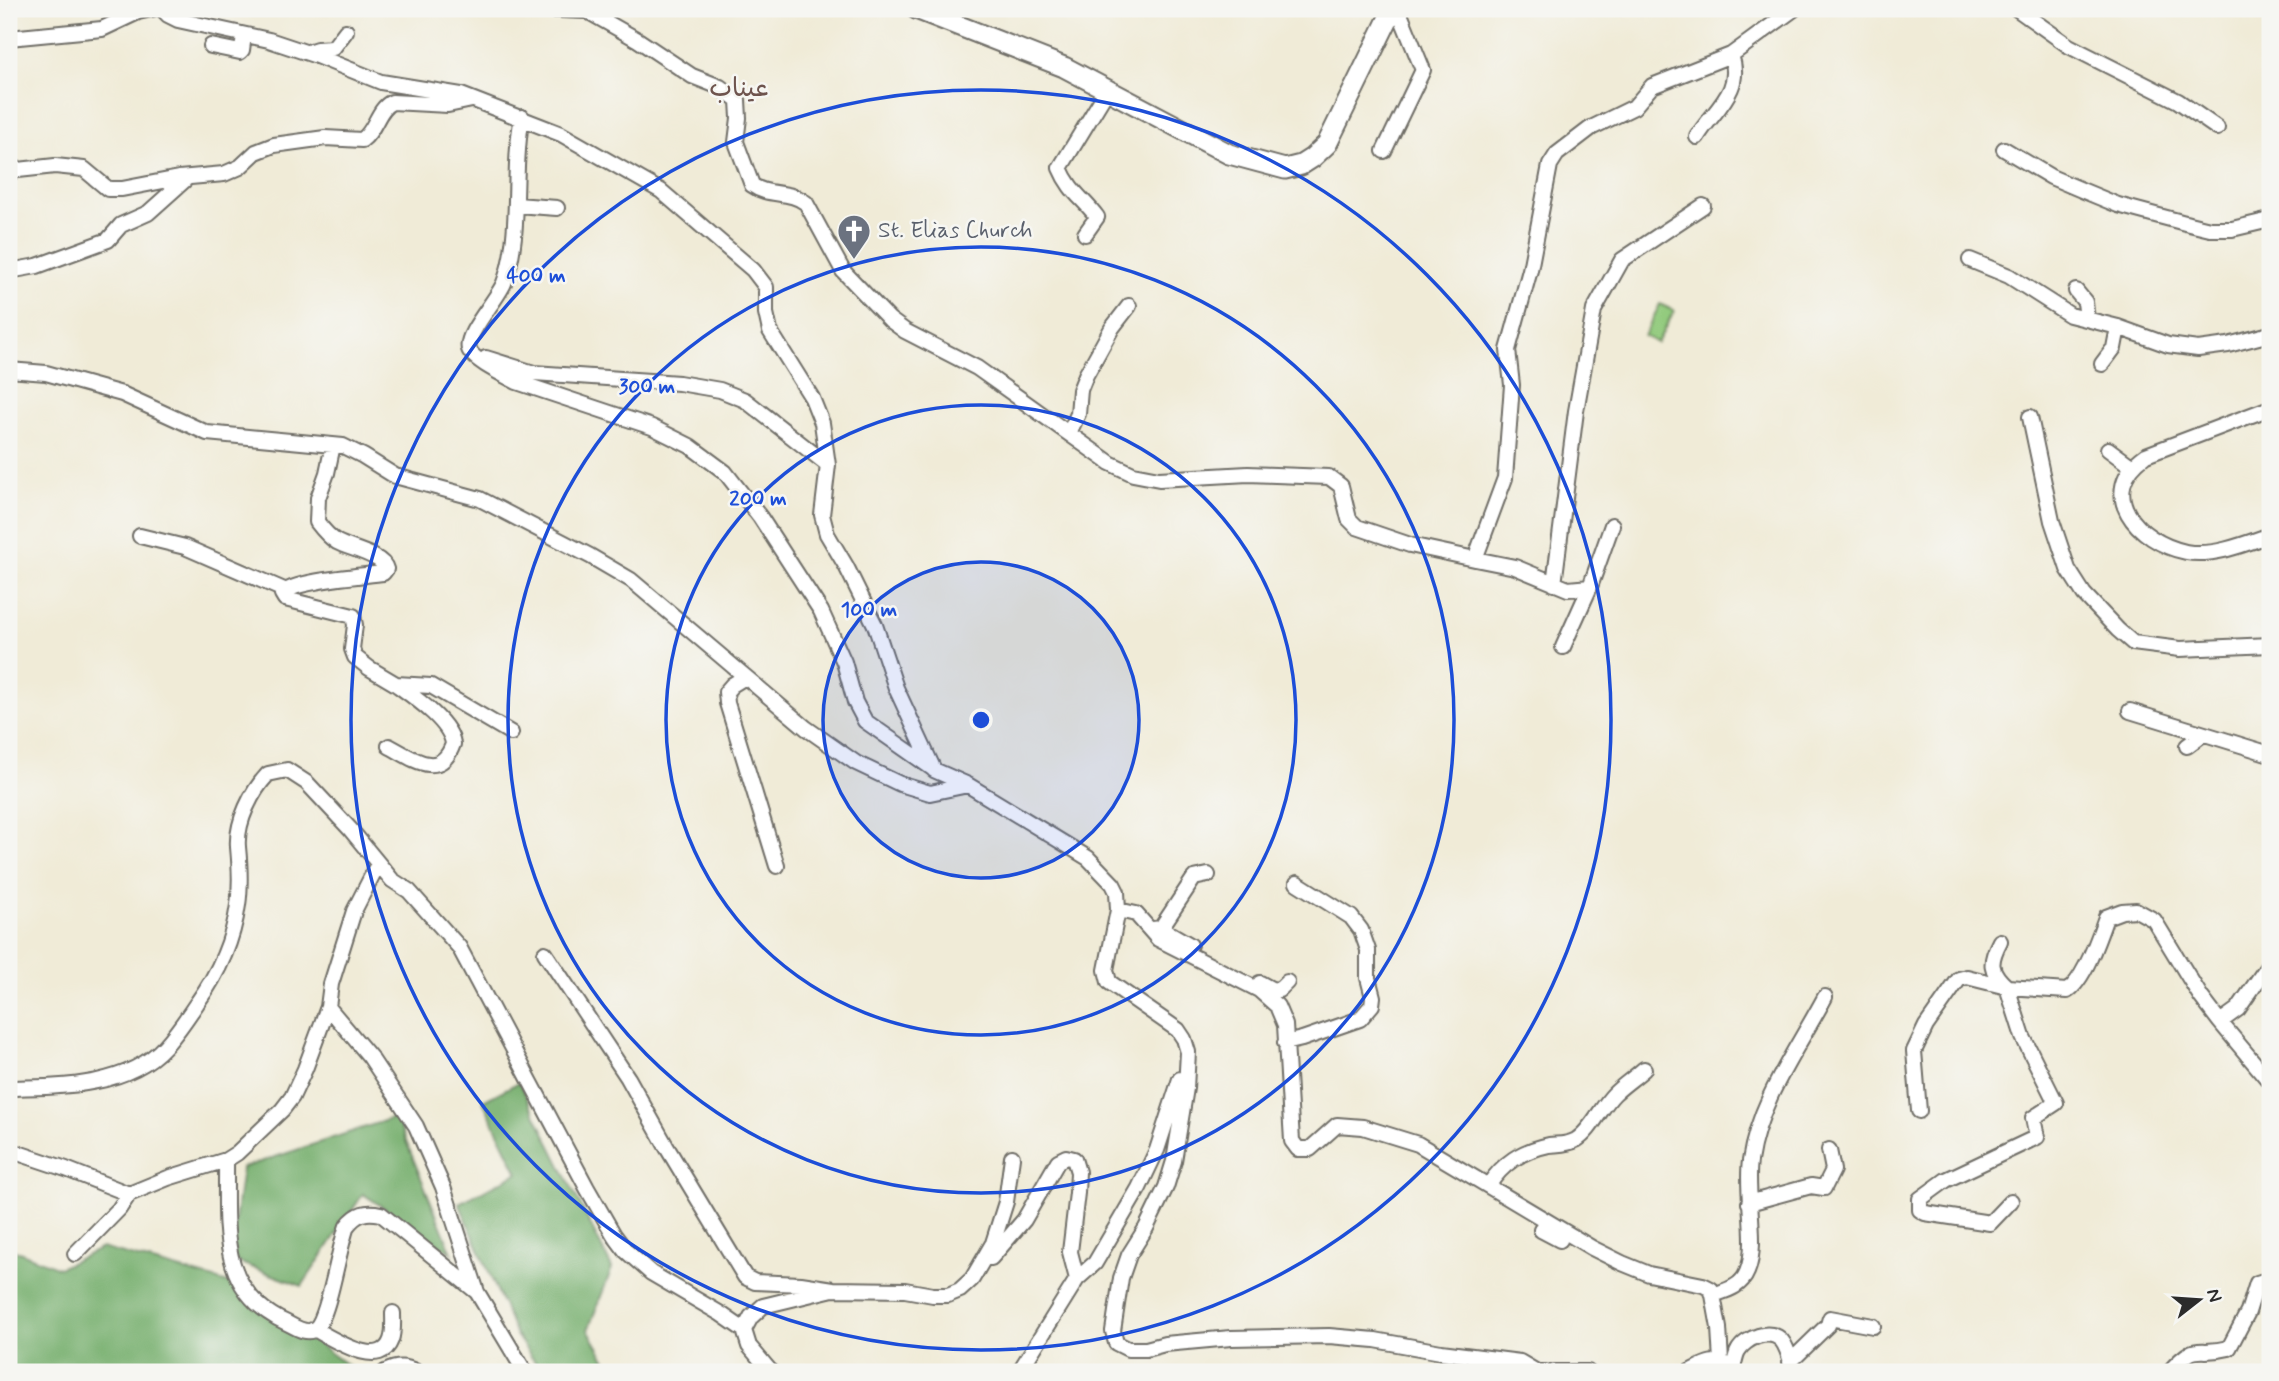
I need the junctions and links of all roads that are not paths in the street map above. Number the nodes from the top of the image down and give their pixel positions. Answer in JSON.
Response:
{"nodes":[{"id":1,"x":152,"y":9,"type":"edge"},
{"id":2,"x":162,"y":9,"type":"edge"},
{"id":3,"x":533,"y":9,"type":"edge"},
{"id":4,"x":916,"y":9,"type":"edge"},
{"id":5,"x":1396,"y":9,"type":"edge"},
{"id":6,"x":1794,"y":9,"type":"edge"},
{"id":7,"x":586,"y":10,"type":"edge"},
{"id":8,"x":2024,"y":11,"type":"edge"},
{"id":9,"x":937,"y":12,"type":"edge"},
{"id":10,"x":346,"y":32,"type":"dead end"},
{"id":11,"x":244,"y":35,"type":"junction"},
{"id":12,"x":9,"y":38,"type":"edge"},
{"id":13,"x":211,"y":46,"type":"dead end"},
{"id":14,"x":306,"y":52,"type":"junction"},
{"id":15,"x":1731,"y":55,"type":"junction"},
{"id":16,"x":1108,"y":89,"type":"junction"},
{"id":17,"x":473,"y":99,"type":"junction"},
{"id":18,"x":522,"y":117,"type":"junction"},
{"id":19,"x":2217,"y":128,"type":"dead end"},
{"id":20,"x":1697,"y":137,"type":"dead end"},
{"id":21,"x":2004,"y":149,"type":"dead end"},
{"id":22,"x":1384,"y":151,"type":"dead end"},
{"id":23,"x":9,"y":171,"type":"edge"},
{"id":24,"x":187,"y":178,"type":"junction"},
{"id":25,"x":516,"y":205,"type":"junction"},
{"id":26,"x":1703,"y":206,"type":"dead end"},
{"id":27,"x":557,"y":208,"type":"dead end"},
{"id":28,"x":2270,"y":219,"type":"edge"},
{"id":29,"x":1085,"y":234,"type":"dead end"},
{"id":30,"x":1970,"y":260,"type":"dead end"},
{"id":31,"x":9,"y":271,"type":"edge"},
{"id":32,"x":2076,"y":291,"type":"dead end"},
{"id":33,"x":1129,"y":306,"type":"dead end"},
{"id":34,"x":2087,"y":319,"type":"junction"},
{"id":35,"x":2118,"y":327,"type":"junction"},
{"id":36,"x":2270,"y":334,"type":"edge"},
{"id":37,"x":470,"y":352,"type":"junction"},
{"id":38,"x":2102,"y":365,"type":"dead end"},
{"id":39,"x":9,"y":370,"type":"edge"},
{"id":40,"x":2270,"y":408,"type":"edge"},
{"id":41,"x":2031,"y":417,"type":"dead end"},
{"id":42,"x":1069,"y":433,"type":"junction"},
{"id":43,"x":333,"y":445,"type":"junction"},
{"id":44,"x":2108,"y":449,"type":"dead end"},
{"id":45,"x":828,"y":464,"type":"junction"},
{"id":46,"x":2131,"y":466,"type":"junction"},
{"id":47,"x":1612,"y":525,"type":"dead end"},
{"id":48,"x":2270,"y":535,"type":"edge"},
{"id":49,"x":140,"y":536,"type":"dead end"},
{"id":50,"x":1475,"y":559,"type":"junction"},
{"id":51,"x":1553,"y":584,"type":"junction"},
{"id":52,"x":1590,"y":587,"type":"junction"},
{"id":53,"x":284,"y":590,"type":"junction"},
{"id":54,"x":2270,"y":645,"type":"edge"},
{"id":55,"x":1563,"y":647,"type":"dead end"},
{"id":56,"x":745,"y":677,"type":"junction"},
{"id":57,"x":396,"y":684,"type":"junction"},
{"id":58,"x":2130,"y":710,"type":"dead end"},
{"id":59,"x":433,"y":729,"type":"dead end"},
{"id":60,"x":511,"y":733,"type":"dead end"},
{"id":61,"x":2203,"y":734,"type":"junction"},
{"id":62,"x":453,"y":739,"type":"junction"},
{"id":63,"x":389,"y":746,"type":"dead end"},
{"id":64,"x":2187,"y":746,"type":"dead end"},
{"id":65,"x":2270,"y":754,"type":"edge"},
{"id":66,"x":934,"y":770,"type":"junction"},
{"id":67,"x":968,"y":785,"type":"junction"},
{"id":68,"x":379,"y":864,"type":"junction"},
{"id":69,"x":777,"y":866,"type":"dead end"},
{"id":70,"x":1208,"y":875,"type":"dead end"},
{"id":71,"x":1297,"y":883,"type":"dead end"},
{"id":72,"x":1118,"y":910,"type":"junction"},
{"id":73,"x":1155,"y":928,"type":"junction"},
{"id":74,"x":2000,"y":941,"type":"dead end"},
{"id":75,"x":545,"y":953,"type":"dead end"},
{"id":76,"x":2270,"y":963,"type":"edge"},
{"id":77,"x":1287,"y":982,"type":"dead end"},
{"id":78,"x":2007,"y":987,"type":"junction"},
{"id":79,"x":1825,"y":997,"type":"dead end"},
{"id":80,"x":328,"y":1007,"type":"junction"},
{"id":81,"x":2220,"y":1022,"type":"junction"},
{"id":82,"x":1285,"y":1042,"type":"junction"},
{"id":83,"x":1186,"y":1069,"type":"junction"},
{"id":84,"x":1644,"y":1069,"type":"dead end"},
{"id":85,"x":2270,"y":1082,"type":"edge"},
{"id":86,"x":9,"y":1088,"type":"edge"},
{"id":87,"x":1919,"y":1111,"type":"dead end"},
{"id":88,"x":9,"y":1150,"type":"edge"},
{"id":89,"x":1829,"y":1150,"type":"dead end"},
{"id":90,"x":1012,"y":1157,"type":"dead end"},
{"id":91,"x":226,"y":1160,"type":"junction"},
{"id":92,"x":1488,"y":1186,"type":"junction"},
{"id":93,"x":129,"y":1194,"type":"junction"},
{"id":94,"x":2011,"y":1201,"type":"dead end"},
{"id":95,"x":1749,"y":1203,"type":"junction"},
{"id":96,"x":1541,"y":1230,"type":"dead end"},
{"id":97,"x":1562,"y":1230,"type":"junction"},
{"id":98,"x":75,"y":1254,"type":"dead end"},
{"id":99,"x":972,"y":1279,"type":"junction"},
{"id":100,"x":1077,"y":1279,"type":"junction"},
{"id":101,"x":2270,"y":1279,"type":"edge"},
{"id":102,"x":833,"y":1289,"type":"junction"},
{"id":103,"x":477,"y":1292,"type":"junction"},
{"id":104,"x":1713,"y":1294,"type":"junction"},
{"id":105,"x":393,"y":1313,"type":"dead end"},
{"id":106,"x":1873,"y":1326,"type":"dead end"},
{"id":107,"x":314,"y":1329,"type":"junction"},
{"id":108,"x":744,"y":1330,"type":"junction"},
{"id":109,"x":1729,"y":1367,"type":"edge"},
{"id":110,"x":1792,"y":1367,"type":"edge"},
{"id":111,"x":1531,"y":1370,"type":"edge"},
{"id":112,"x":385,"y":1372,"type":"edge"},
{"id":113,"x":417,"y":1372,"type":"edge"},
{"id":114,"x":526,"y":1372,"type":"edge"},
{"id":115,"x":771,"y":1372,"type":"edge"},
{"id":116,"x":1019,"y":1372,"type":"edge"},
{"id":117,"x":1546,"y":1372,"type":"edge"},
{"id":118,"x":1554,"y":1372,"type":"edge"},
{"id":119,"x":1588,"y":1372,"type":"edge"},
{"id":120,"x":1689,"y":1372,"type":"edge"},
{"id":121,"x":2169,"y":1372,"type":"edge"}],
"edges":[{"from":1,"to":12,"type":"street"},
{"from":2,"to":11,"type":"street"},
{"from":3,"to":7,"type":"street"},
{"from":4,"to":9,"type":"main road"},
{"from":5,"to":16,"type":"main road"},
{"from":5,"to":22,"type":"street"},
{"from":6,"to":15,"type":"street"},
{"from":7,"to":42,"type":"street"},
{"from":8,"to":19,"type":"street"},
{"from":9,"to":16,"type":"main road"},
{"from":10,"to":14,"type":"street"},
{"from":11,"to":13,"type":"street"},
{"from":11,"to":14,"type":"street"},
{"from":14,"to":17,"type":"street"},
{"from":15,"to":20,"type":"street"},
{"from":15,"to":50,"type":"street"},
{"from":16,"to":29,"type":"street"},
{"from":17,"to":18,"type":"street"},
{"from":17,"to":24,"type":"street"},
{"from":18,"to":25,"type":"street"},
{"from":18,"to":45,"type":"street"},
{"from":21,"to":28,"type":"street"},
{"from":23,"to":24,"type":"street"},
{"from":24,"to":31,"type":"street"},
{"from":25,"to":27,"type":"street"},
{"from":25,"to":37,"type":"street"},
{"from":26,"to":51,"type":"street"},
{"from":30,"to":34,"type":"street"},
{"from":32,"to":34,"type":"street"},
{"from":33,"to":42,"type":"street"},
{"from":34,"to":35,"type":"street"},
{"from":35,"to":36,"type":"street"},
{"from":35,"to":38,"type":"street"},
{"from":37,"to":45,"type":"street"},
{"from":37,"to":66,"type":"street"},
{"from":39,"to":43,"type":"street"},
{"from":40,"to":46,"type":"street"},
{"from":41,"to":54,"type":"street"},
{"from":42,"to":50,"type":"street"},
{"from":43,"to":53,"type":"street"},
{"from":43,"to":56,"type":"street"},
{"from":44,"to":46,"type":"street"},
{"from":45,"to":66,"type":"street"},
{"from":46,"to":48,"type":"street"},
{"from":47,"to":52,"type":"street"},
{"from":49,"to":53,"type":"street"},
{"from":50,"to":51,"type":"street"},
{"from":51,"to":52,"type":"street"},
{"from":52,"to":55,"type":"street"},
{"from":53,"to":57,"type":"street"},
{"from":56,"to":67,"type":"street"},
{"from":56,"to":69,"type":"street"},
{"from":57,"to":60,"type":"street"},
{"from":57,"to":62,"type":"street"},
{"from":58,"to":61,"type":"street"},
{"from":59,"to":62,"type":"street"},
{"from":61,"to":64,"type":"street"},
{"from":61,"to":65,"type":"street"},
{"from":62,"to":63,"type":"street"},
{"from":66,"to":67,"type":"street"},
{"from":67,"to":72,"type":"street"},
{"from":68,"to":80,"type":"street"},
{"from":68,"to":86,"type":"street"},
{"from":68,"to":108,"type":"street"},
{"from":70,"to":73,"type":"street"},
{"from":71,"to":82,"type":"street"},
{"from":72,"to":73,"type":"street"},
{"from":72,"to":83,"type":"street"},
{"from":73,"to":77,"type":"street"},
{"from":73,"to":82,"type":"street"},
{"from":74,"to":78,"type":"street"},
{"from":75,"to":102,"type":"street"},
{"from":76,"to":81,"type":"street"},
{"from":78,"to":81,"type":"street"},
{"from":78,"to":87,"type":"street"},
{"from":78,"to":94,"type":"street"},
{"from":79,"to":95,"type":"street"},
{"from":80,"to":91,"type":"street"},
{"from":80,"to":103,"type":"street"},
{"from":81,"to":85,"type":"street"},
{"from":82,"to":92,"type":"street"},
{"from":83,"to":100,"type":"street"},
{"from":83,"to":111,"type":"street"},
{"from":84,"to":92,"type":"street"},
{"from":88,"to":93,"type":"street"},
{"from":89,"to":95,"type":"street"},
{"from":90,"to":99,"type":"street"},
{"from":91,"to":93,"type":"street"},
{"from":91,"to":107,"type":"street"},
{"from":92,"to":97,"type":"street"},
{"from":93,"to":98,"type":"street"},
{"from":95,"to":104,"type":"street"},
{"from":96,"to":97,"type":"street"},
{"from":97,"to":104,"type":"street"},
{"from":99,"to":100,"type":"street"},
{"from":99,"to":102,"type":"street"},
{"from":100,"to":116,"type":"street"},
{"from":101,"to":121,"type":"street"},
{"from":102,"to":108,"type":"street"},
{"from":103,"to":107,"type":"street"},
{"from":103,"to":114,"type":"street"},
{"from":104,"to":109,"type":"street"},
{"from":105,"to":107,"type":"street"},
{"from":106,"to":110,"type":"street"},
{"from":108,"to":115,"type":"street"},
{"from":109,"to":110,"type":"street"},
{"from":109,"to":120,"type":"street"},
{"from":111,"to":117,"type":"street"},
{"from":112,"to":113,"type":"street"},
{"from":118,"to":119,"type":"street"}]}
